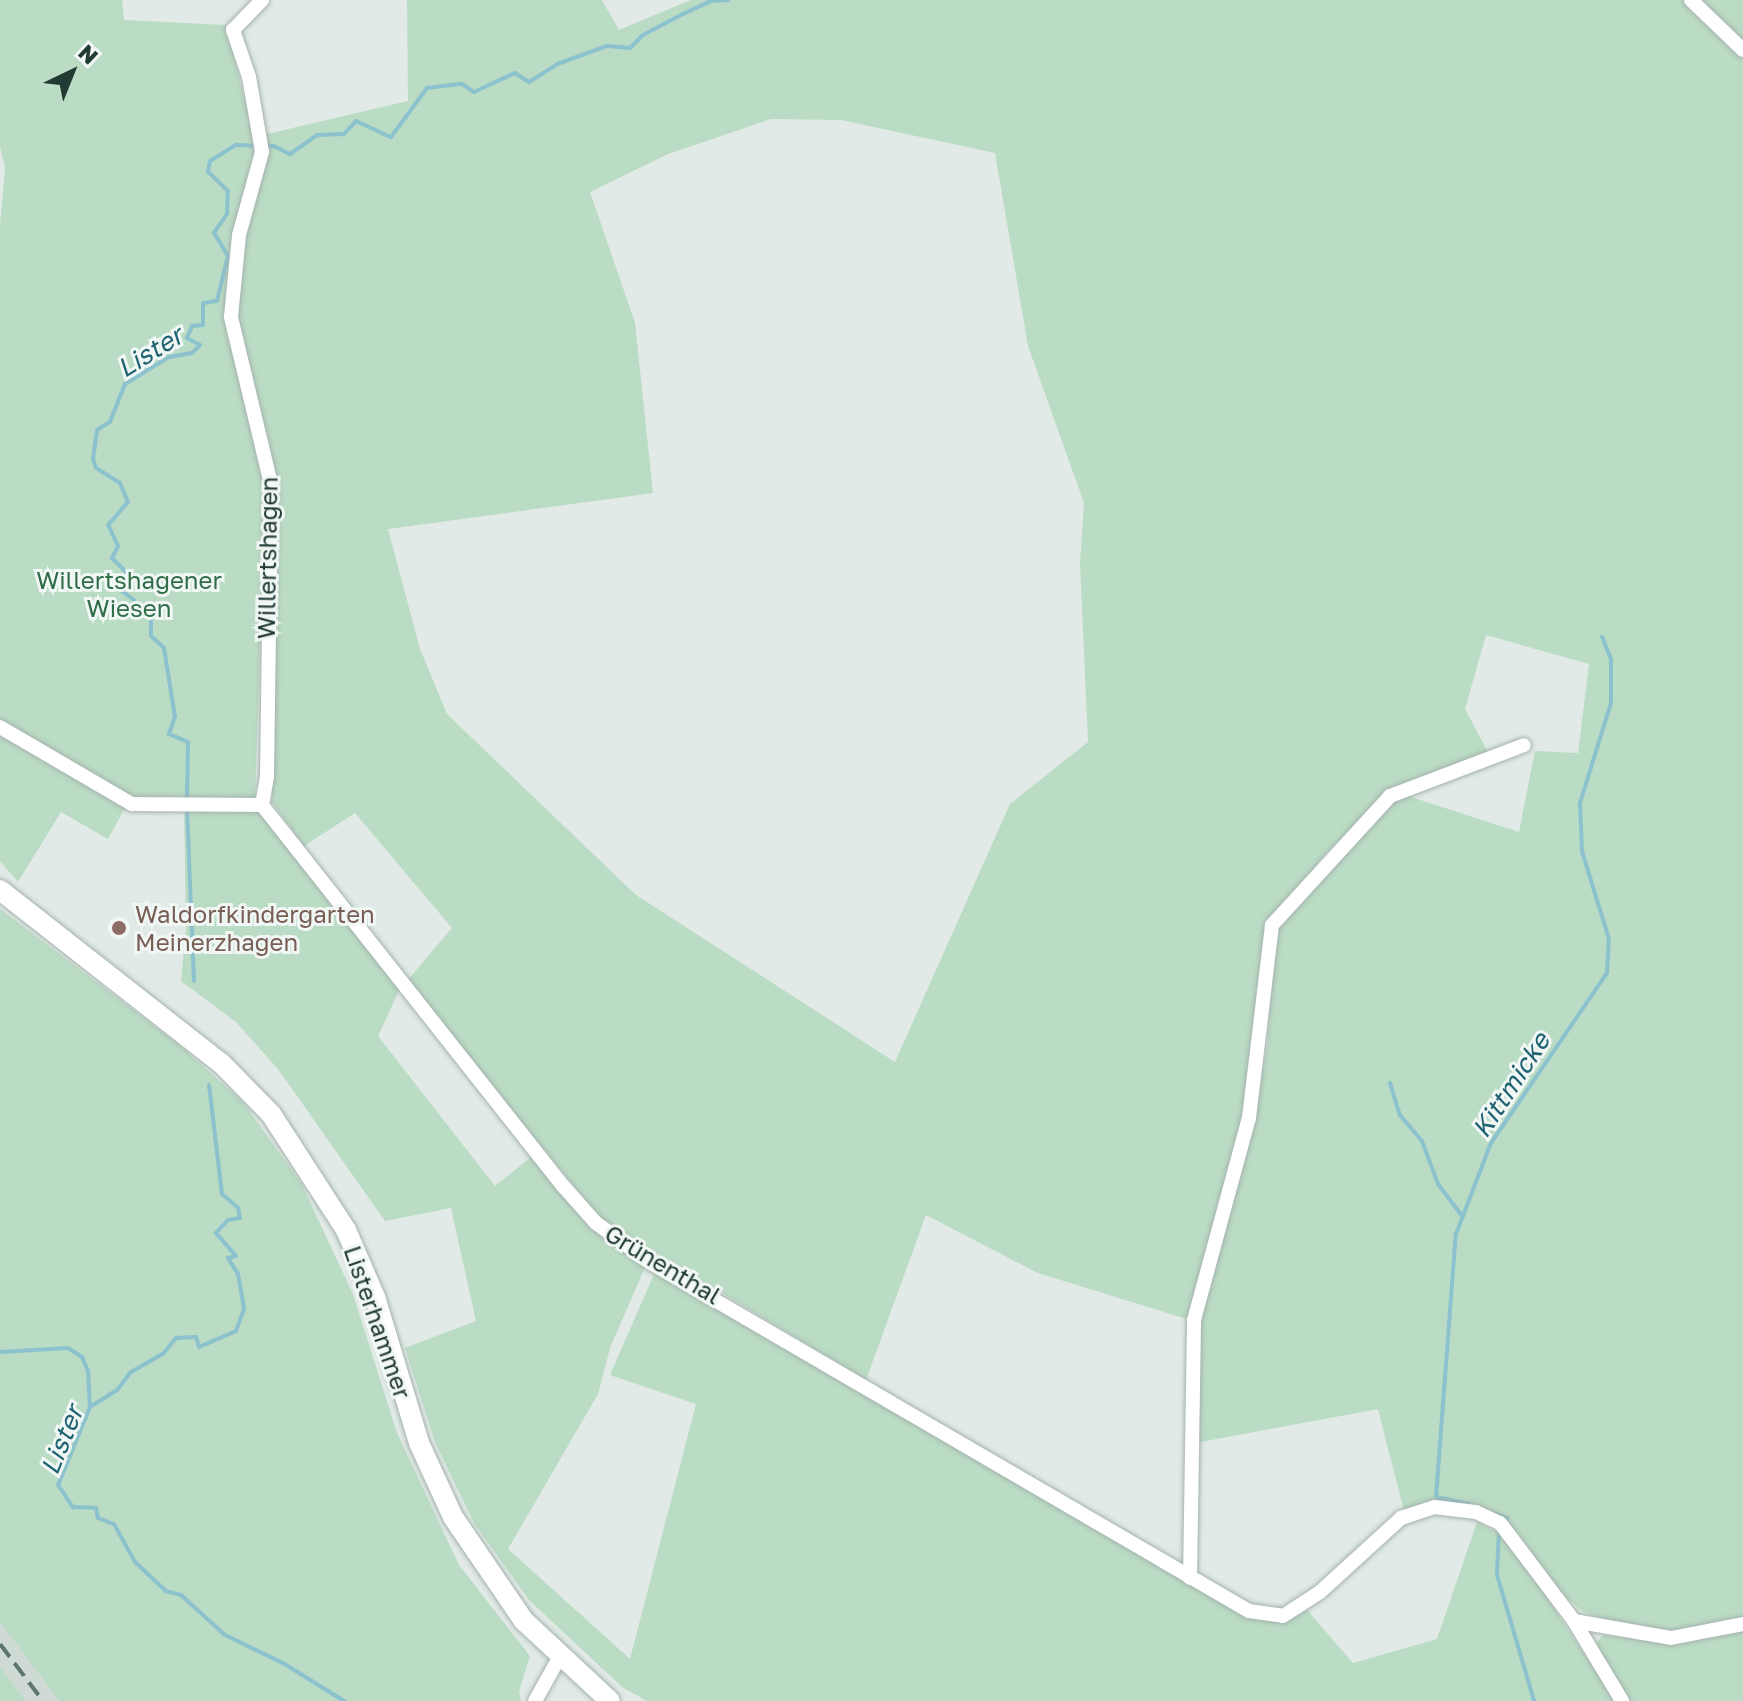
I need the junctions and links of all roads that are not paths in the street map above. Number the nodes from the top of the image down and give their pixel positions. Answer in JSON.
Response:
{"nodes":[{"id":1,"x":262,"y":0,"type":"edge"},
{"id":2,"x":1691,"y":0,"type":"edge"},
{"id":3,"x":1743,"y":50,"type":"edge"},
{"id":4,"x":0,"y":727,"type":"edge"},
{"id":5,"x":1524,"y":745,"type":"dead end"},
{"id":6,"x":262,"y":805,"type":"junction"},
{"id":7,"x":0,"y":890,"type":"edge"},
{"id":8,"x":1190,"y":1578,"type":"junction"},
{"id":9,"x":1574,"y":1621,"type":"junction"},
{"id":10,"x":1743,"y":1624,"type":"edge"},
{"id":11,"x":559,"y":1658,"type":"junction"},
{"id":12,"x":535,"y":1701,"type":"edge"},
{"id":13,"x":610,"y":1701,"type":"edge"},
{"id":14,"x":1622,"y":1701,"type":"edge"}],
"edges":[{"from":1,"to":6,"type":"street","name":"Willertshagen"},
{"from":2,"to":3,"type":"street"},
{"from":4,"to":6,"type":"street"},
{"from":5,"to":8,"type":"street"},
{"from":6,"to":8,"type":"street","name":"Grünenthal"},
{"from":7,"to":11,"type":"main road","name":"Listerhammer"},
{"from":8,"to":9,"type":"street","name":"Grünenthal"},
{"from":9,"to":10,"type":"street"},
{"from":9,"to":14,"type":"street","name":"Grünenthal"},
{"from":11,"to":12,"type":"street"},
{"from":11,"to":13,"type":"main road","name":"Listerhammer"}]}
